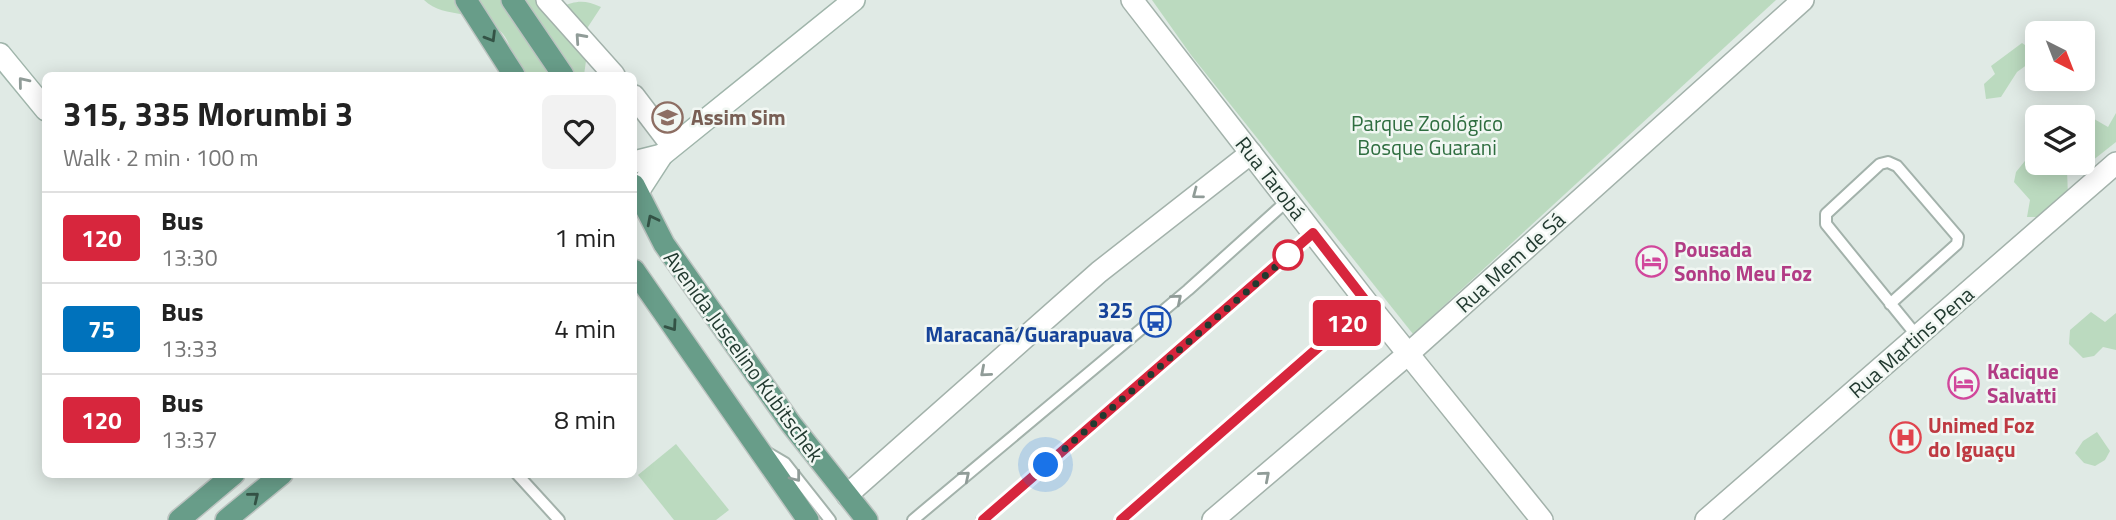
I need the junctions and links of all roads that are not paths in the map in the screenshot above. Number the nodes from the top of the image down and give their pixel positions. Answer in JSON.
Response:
{"nodes":[{"id":1,"x":466,"y":0,"type":"edge"},
{"id":2,"x":512,"y":0,"type":"edge"},
{"id":3,"x":547,"y":0,"type":"edge"},
{"id":4,"x":854,"y":0,"type":"edge"},
{"id":5,"x":1132,"y":0,"type":"edge"},
{"id":6,"x":1804,"y":0,"type":"edge"},
{"id":7,"x":0,"y":54,"type":"edge"},
{"id":8,"x":512,"y":72,"type":"edge"},
{"id":9,"x":561,"y":72,"type":"edge"},
{"id":10,"x":611,"y":72,"type":"edge"},
{"id":11,"x":637,"y":101,"type":"edge"},
{"id":12,"x":42,"y":105,"type":"edge"},
{"id":13,"x":667,"y":150,"type":"junction"},
{"id":14,"x":1251,"y":153,"type":"junction"},
{"id":15,"x":637,"y":161,"type":"edge"},
{"id":16,"x":2116,"y":163,"type":"edge"},
{"id":17,"x":637,"y":188,"type":"edge"},
{"id":18,"x":637,"y":195,"type":"edge"},
{"id":19,"x":1287,"y":201,"type":"junction"},
{"id":20,"x":1313,"y":233,"type":"junction"},
{"id":21,"x":637,"y":274,"type":"edge"},
{"id":22,"x":1368,"y":304,"type":"junction"},
{"id":23,"x":1890,"y":304,"type":"junction"},
{"id":24,"x":1917,"y":336,"type":"junction"},
{"id":25,"x":1408,"y":354,"type":"junction"},
{"id":26,"x":753,"y":444,"type":"junction"},
{"id":27,"x":229,"y":478,"type":"edge"},
{"id":28,"x":277,"y":478,"type":"edge"},
{"id":29,"x":521,"y":478,"type":"edge"},
{"id":30,"x":847,"y":495,"type":"junction"},
{"id":31,"x":179,"y":520,"type":"edge"},
{"id":32,"x":226,"y":520,"type":"edge"},
{"id":33,"x":559,"y":520,"type":"edge"},
{"id":34,"x":808,"y":520,"type":"edge"},
{"id":35,"x":830,"y":520,"type":"edge"},
{"id":36,"x":867,"y":520,"type":"edge"},
{"id":37,"x":913,"y":520,"type":"edge"},
{"id":38,"x":982,"y":520,"type":"edge"},
{"id":39,"x":1122,"y":520,"type":"edge"},
{"id":40,"x":1213,"y":520,"type":"edge"},
{"id":41,"x":1542,"y":520,"type":"edge"},
{"id":42,"x":1706,"y":520,"type":"edge"}],
"edges":[{"from":1,"to":8,"type":"main road","one_way":true},
{"from":2,"to":9,"type":"main road"},
{"from":10,"to":3,"type":"street","one_way":true},
{"from":4,"to":13,"type":"street"},
{"from":5,"to":14,"type":"street","name":"Rua Tarobá"},
{"from":6,"to":25,"type":"street","name":"Rua Mem de Sá"},
{"from":12,"to":7,"type":"street","one_way":true},
{"from":11,"to":13,"type":"street"},
{"from":13,"to":15,"type":"street"},
{"from":13,"to":17,"type":"street"},
{"from":14,"to":19,"type":"street","name":"Rua Tarobá"},
{"from":14,"to":30,"type":"street","one_way":true},
{"from":16,"to":24,"type":"street","name":"Rua Martins Pena"},
{"from":30,"to":18,"type":"main road","name":"Avenida Juscelino Kubitschek","one_way":true},
{"from":19,"to":20,"type":"street","name":"Rua Tarobá"},
{"from":37,"to":19,"type":"lane","one_way":true},
{"from":20,"to":22,"type":"street","name":"Rua Tarobá"},
{"from":20,"to":38,"type":"lane"},
{"from":21,"to":26,"type":"main road","name":"Avenida Juscelino Kubitschek","one_way":true},
{"from":22,"to":25,"type":"street","name":"Rua Tarobá"},
{"from":22,"to":39,"type":"lane"},
{"from":23,"to":23,"type":"lane"},
{"from":23,"to":24,"type":"lane"},
{"from":24,"to":42,"type":"street","name":"Rua Martins Pena"},
{"from":40,"to":25,"type":"street","name":"Rua Mem de Sá","one_way":true},
{"from":25,"to":41,"type":"street","name":"Rua Tarobá"},
{"from":26,"to":34,"type":"main road","name":"Avenida Juscelino Kubitschek"},
{"from":26,"to":35,"type":"lane","one_way":true},
{"from":27,"to":31,"type":"main road"},
{"from":32,"to":28,"type":"main road","one_way":true},
{"from":29,"to":33,"type":"lane"},
{"from":30,"to":36,"type":"main road","name":"Avenida Juscelino Kubitschek"}]}
